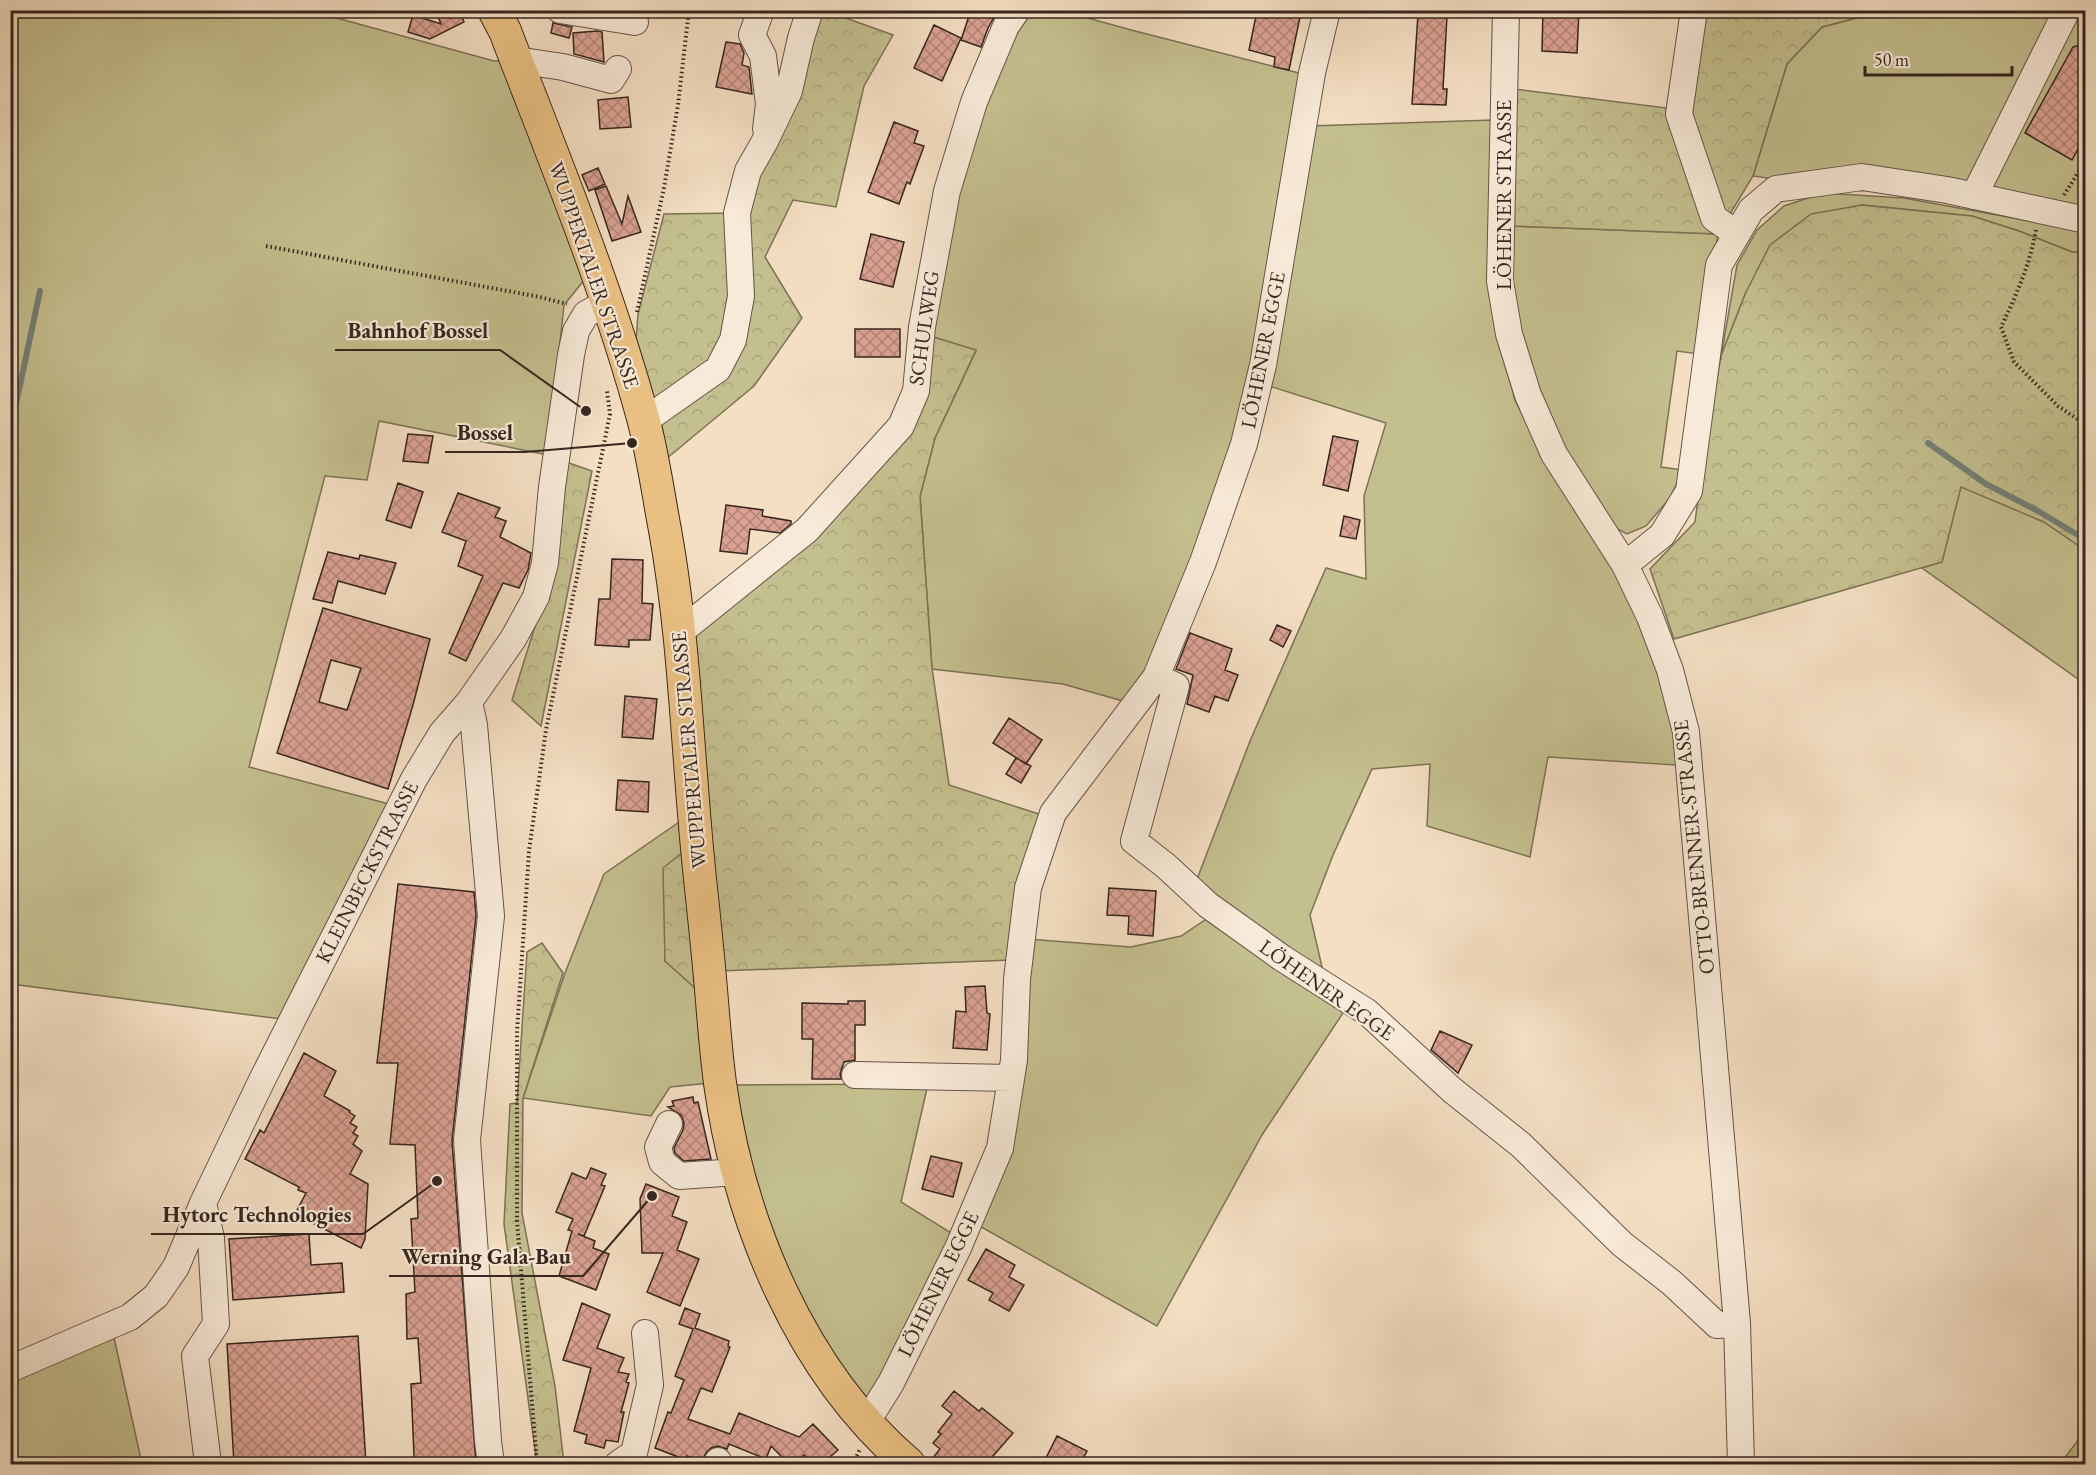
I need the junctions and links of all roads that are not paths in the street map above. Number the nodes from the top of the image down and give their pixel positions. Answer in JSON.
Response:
{"nodes":[{"id":1,"x":494,"y":10,"type":"edge"},
{"id":2,"x":561,"y":10,"type":"edge"},
{"id":3,"x":760,"y":10,"type":"edge"},
{"id":4,"x":810,"y":10,"type":"edge"},
{"id":5,"x":1017,"y":10,"type":"edge"},
{"id":6,"x":1327,"y":10,"type":"edge"},
{"id":7,"x":1506,"y":10,"type":"edge"},
{"id":8,"x":1694,"y":10,"type":"edge"},
{"id":9,"x":2067,"y":10,"type":"edge"},
{"id":10,"x":635,"y":22,"type":"dead end"},
{"id":11,"x":516,"y":60,"type":"junction"},
{"id":12,"x":618,"y":69,"type":"dead end"},
{"id":13,"x":765,"y":141,"type":"junction"},
{"id":14,"x":1974,"y":196,"type":"junction"},
{"id":15,"x":2085,"y":220,"type":"edge"},
{"id":16,"x":1737,"y":234,"type":"junction"},
{"id":17,"x":608,"y":302,"type":"junction"},
{"id":18,"x":644,"y":421,"type":"junction"},
{"id":19,"x":1625,"y":565,"type":"junction"},
{"id":20,"x":680,"y":632,"type":"junction"},
{"id":21,"x":1156,"y":677,"type":"junction"},
{"id":22,"x":469,"y":702,"type":"junction"},
{"id":23,"x":855,"y":1075,"type":"dead end"},
{"id":24,"x":1011,"y":1078,"type":"junction"},
{"id":25,"x":669,"y":1124,"type":"dead end"},
{"id":26,"x":738,"y":1172,"type":"junction"},
{"id":27,"x":203,"y":1203,"type":"junction"},
{"id":28,"x":1737,"y":1323,"type":"junction"},
{"id":29,"x":645,"y":1333,"type":"dead end"},
{"id":30,"x":10,"y":1369,"type":"edge"},
{"id":31,"x":866,"y":1423,"type":"junction"},
{"id":32,"x":625,"y":1463,"type":"edge"},
{"id":33,"x":208,"y":1464,"type":"edge"},
{"id":34,"x":491,"y":1464,"type":"edge"},
{"id":35,"x":909,"y":1464,"type":"edge"},
{"id":36,"x":1741,"y":1464,"type":"edge"}],
"edges":[{"from":1,"to":11,"type":"main road","name":"WUPPERTALER STRASSE"},
{"from":2,"to":10,"type":"street"},
{"from":3,"to":13,"type":"street"},
{"from":4,"to":13,"type":"street"},
{"from":5,"to":20,"type":"street","name":"SCHULWEG"},
{"from":6,"to":21,"type":"street","name":"LÖHENER EGGE"},
{"from":7,"to":19,"type":"street","name":"LÖHENER STRASSE"},
{"from":8,"to":16,"type":"street"},
{"from":9,"to":14,"type":"street"},
{"from":11,"to":12,"type":"street"},
{"from":11,"to":17,"type":"main road","name":"WUPPERTALER STRASSE"},
{"from":13,"to":18,"type":"street"},
{"from":14,"to":15,"type":"street"},
{"from":14,"to":16,"type":"street"},
{"from":16,"to":19,"type":"street"},
{"from":17,"to":18,"type":"main road","name":"WUPPERTALER STRASSE"},
{"from":17,"to":22,"type":"street","name":"KLEINBECKSTRASSE"},
{"from":18,"to":20,"type":"main road","name":"WUPPERTALER STRASSE"},
{"from":19,"to":28,"type":"street","name":"OTTO-BRENNER-STRASSE"},
{"from":20,"to":26,"type":"main road","name":"WUPPERTALER STRASSE"},
{"from":21,"to":24,"type":"street","name":"LÖHENER EGGE"},
{"from":21,"to":28,"type":"street","name":"LÖHENER EGGE"},
{"from":22,"to":27,"type":"street","name":"KLEINBECKSTRASSE"},
{"from":22,"to":34,"type":"street"},
{"from":23,"to":24,"type":"street"},
{"from":24,"to":31,"type":"street","name":"LÖHENER EGGE"},
{"from":25,"to":26,"type":"street"},
{"from":26,"to":31,"type":"main road","name":"WUPPERTALER STRASSE"},
{"from":27,"to":30,"type":"street","name":"KLEINBECKSTRASSE"},
{"from":27,"to":33,"type":"street"},
{"from":28,"to":36,"type":"street","name":"OTTO-BRENNER-STRASSE"},
{"from":29,"to":32,"type":"street"},
{"from":31,"to":35,"type":"main road","name":"WUPPERTALER STRASSE"}]}
